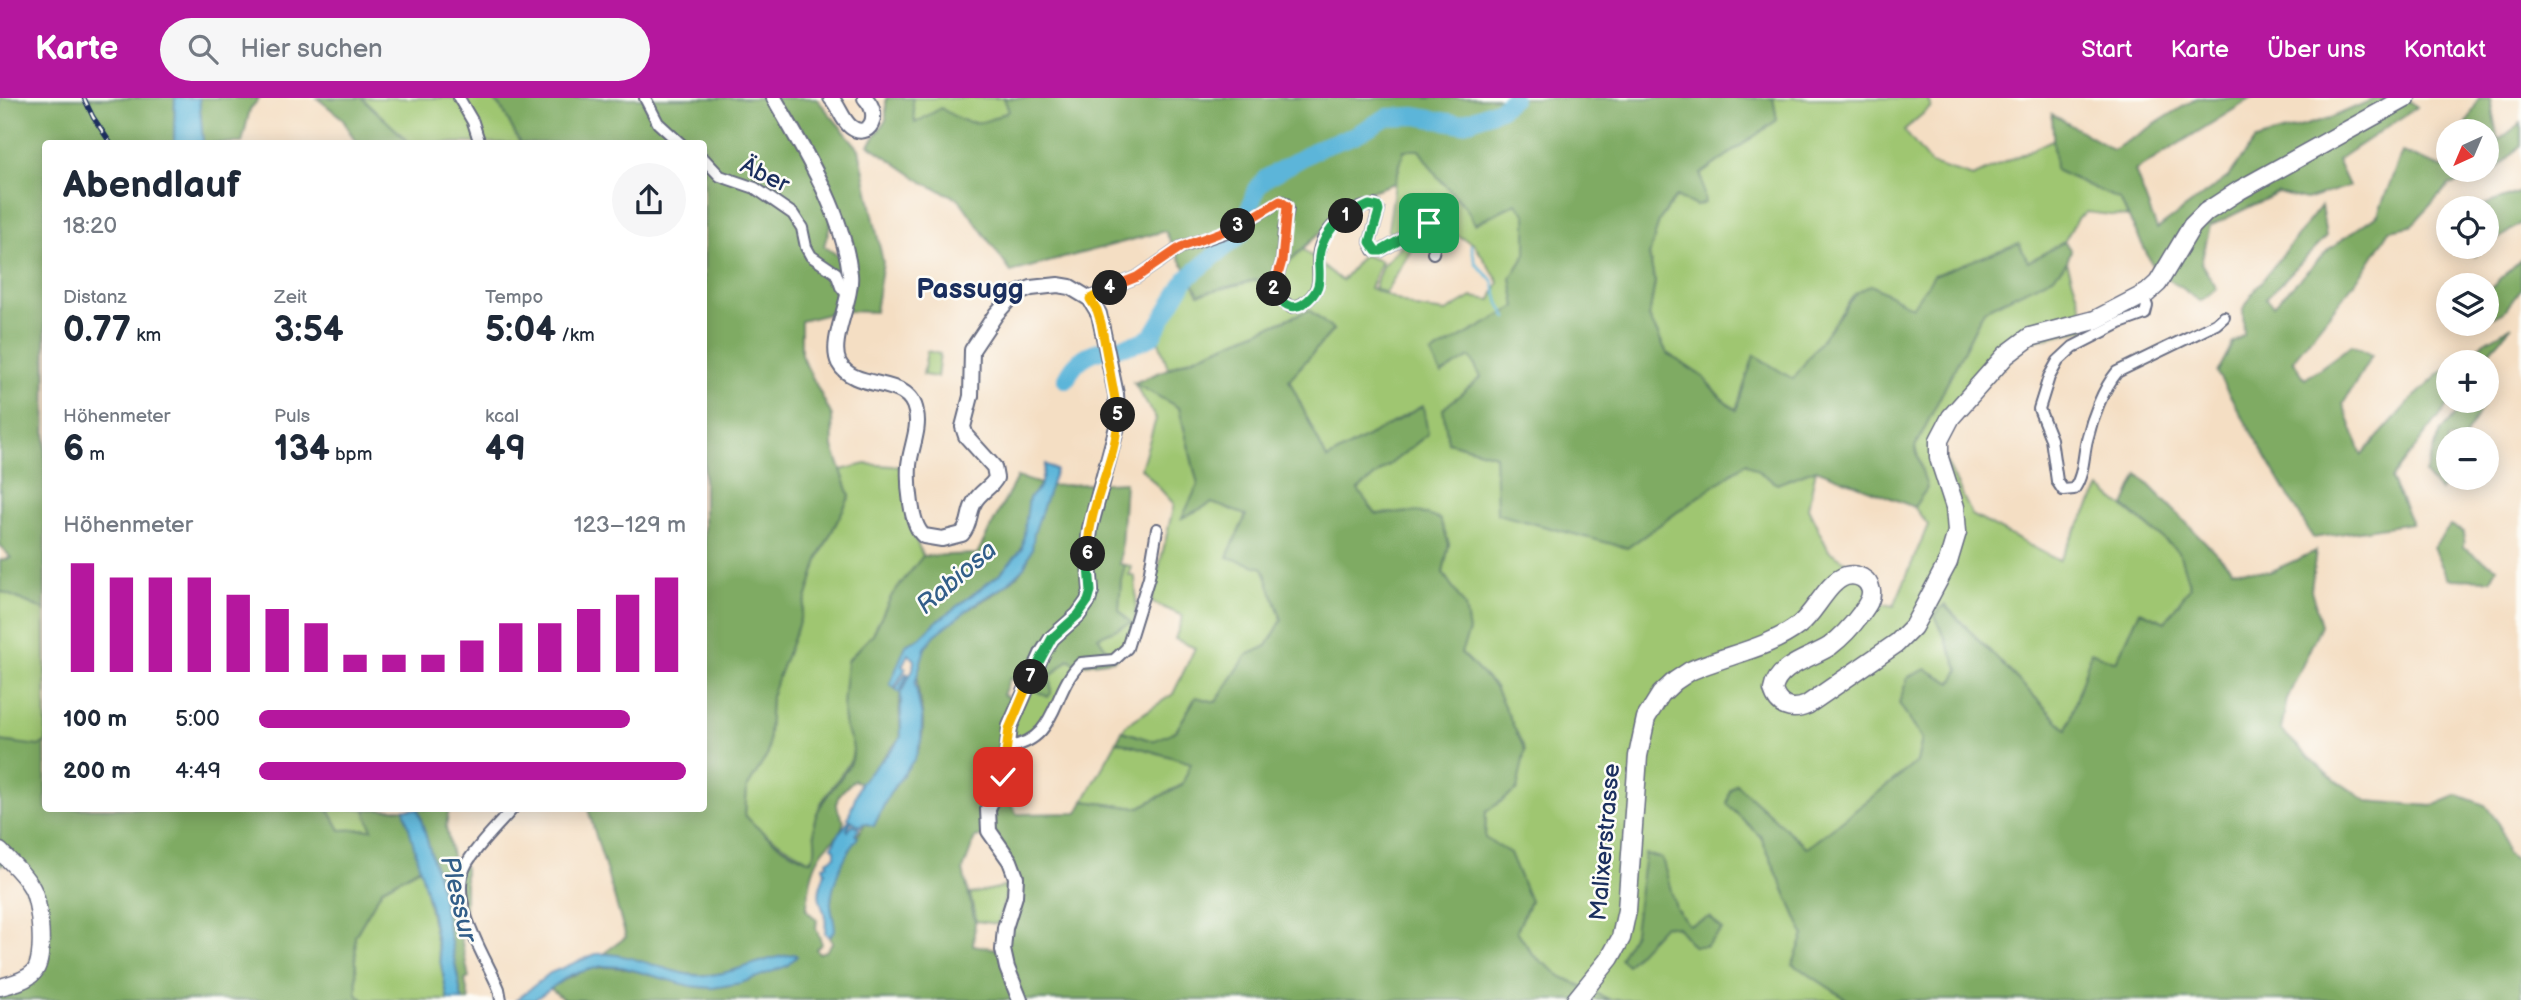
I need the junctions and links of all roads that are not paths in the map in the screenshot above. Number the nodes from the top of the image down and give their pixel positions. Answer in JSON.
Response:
{"nodes":[{"id":1,"x":460,"y":98,"type":"edge"},
{"id":2,"x":645,"y":98,"type":"edge"},
{"id":3,"x":774,"y":98,"type":"edge"},
{"id":4,"x":831,"y":98,"type":"edge"},
{"id":5,"x":865,"y":98,"type":"edge"},
{"id":6,"x":2406,"y":98,"type":"edge"},
{"id":7,"x":479,"y":140,"type":"edge"},
{"id":8,"x":677,"y":140,"type":"edge"},
{"id":9,"x":707,"y":162,"type":"edge"},
{"id":10,"x":1433,"y":253,"type":"dead end"},
{"id":11,"x":2142,"y":296,"type":"junction"},
{"id":12,"x":849,"y":297,"type":"junction"},
{"id":13,"x":1090,"y":299,"type":"junction"},
{"id":14,"x":2224,"y":317,"type":"dead end"},
{"id":15,"x":1157,"y":529,"type":"dead end"},
{"id":16,"x":1007,"y":747,"type":"junction"},
{"id":17,"x":510,"y":812,"type":"edge"},
{"id":18,"x":0,"y":851,"type":"edge"},
{"id":19,"x":0,"y":987,"type":"edge"},
{"id":20,"x":501,"y":1000,"type":"edge"},
{"id":21,"x":1020,"y":1000,"type":"edge"},
{"id":22,"x":1576,"y":1000,"type":"edge"}],
"edges":[{"from":1,"to":7,"type":"street"},
{"from":2,"to":8,"type":"street"},
{"from":3,"to":12,"type":"street"},
{"from":4,"to":5,"type":"street"},
{"from":6,"to":11,"type":"main road"},
{"from":9,"to":12,"type":"street","name":"Äber"},
{"from":10,"to":13,"type":"street"},
{"from":11,"to":14,"type":"street"},
{"from":11,"to":22,"type":"main road","name":"Malixerstrasse"},
{"from":12,"to":13,"type":"street"},
{"from":13,"to":16,"type":"street"},
{"from":15,"to":16,"type":"street"},
{"from":16,"to":21,"type":"street"},
{"from":17,"to":20,"type":"street"},
{"from":18,"to":19,"type":"main road"}]}
